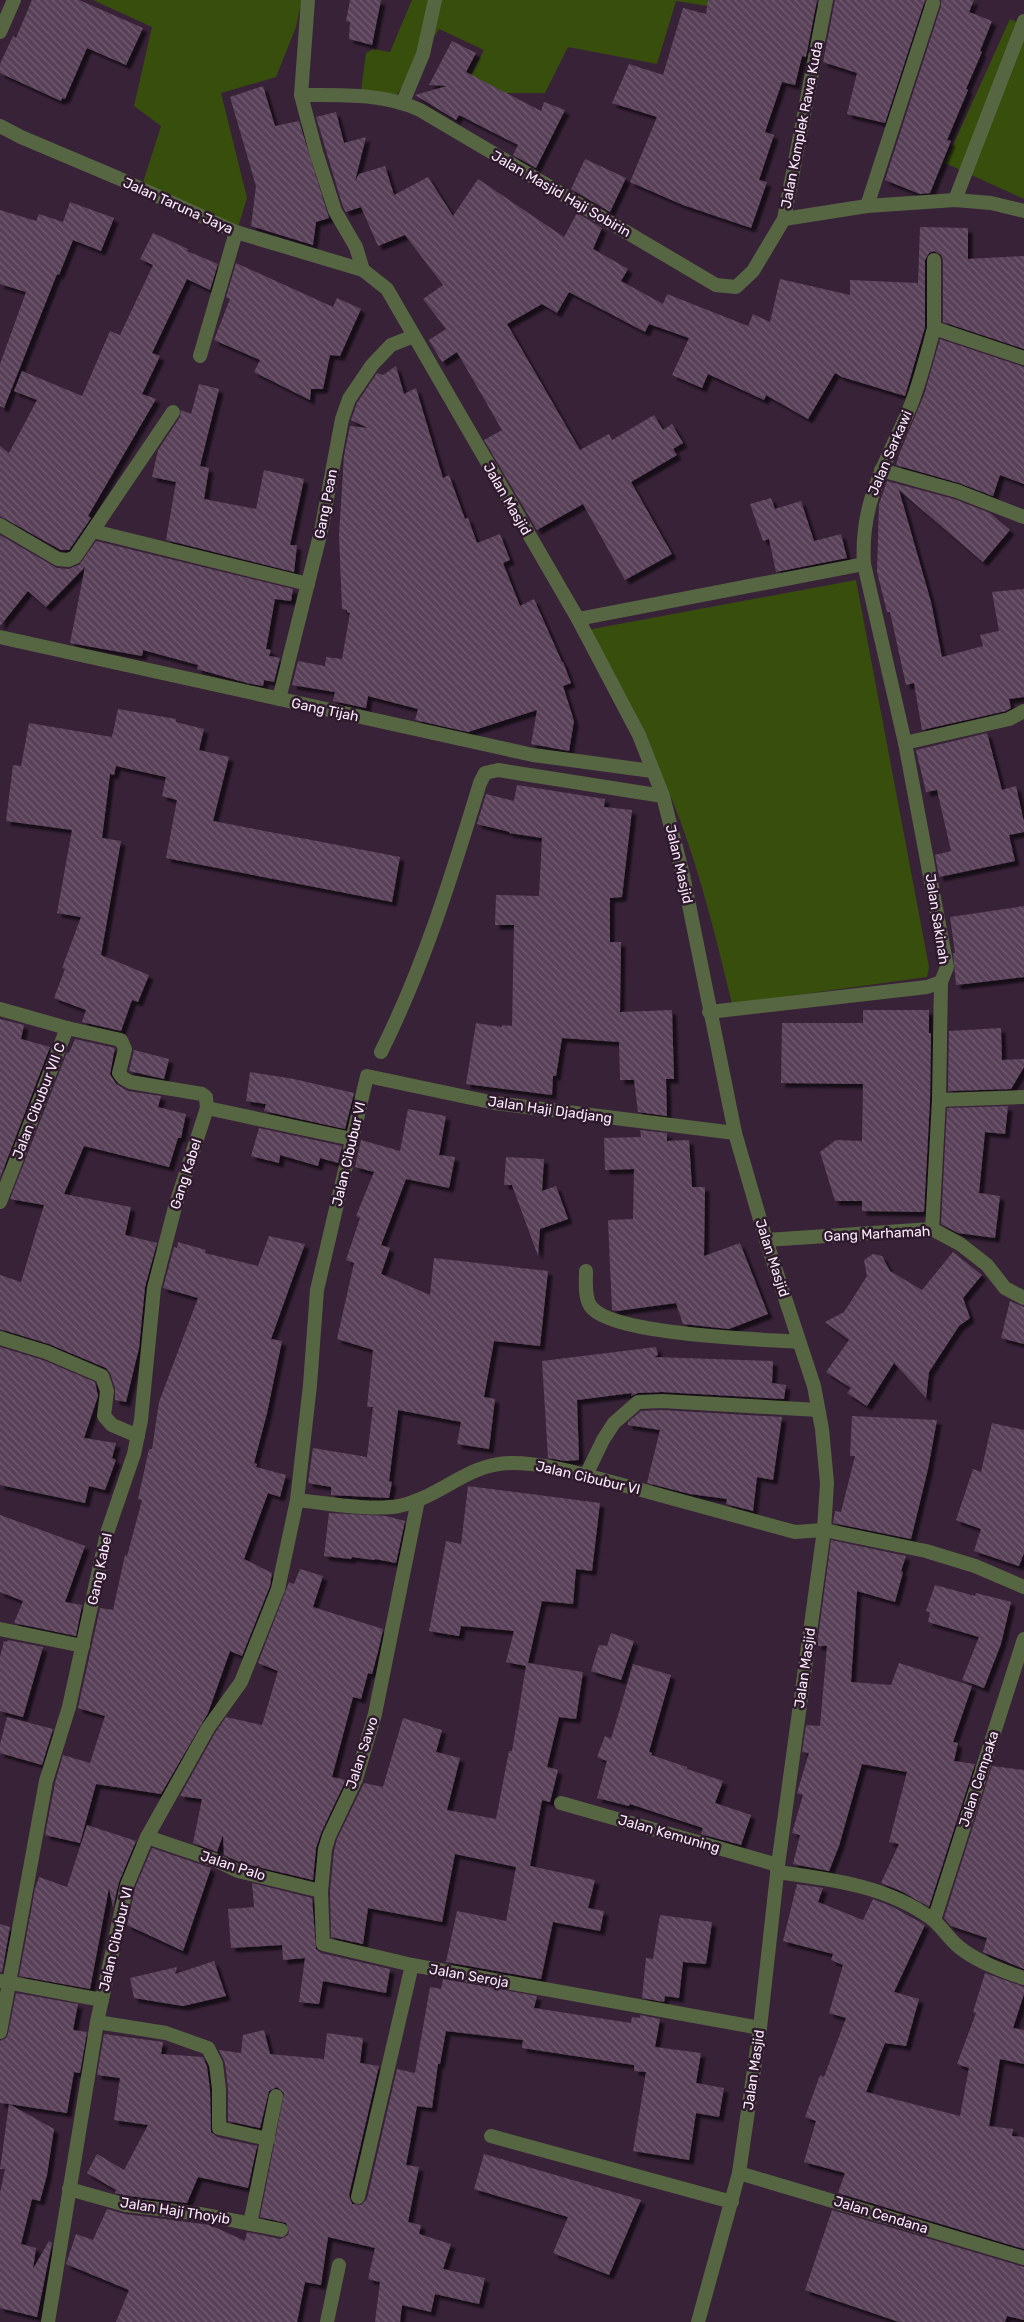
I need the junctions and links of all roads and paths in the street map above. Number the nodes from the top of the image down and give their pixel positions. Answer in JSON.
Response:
{"nodes":[{"id":1,"x":14,"y":0,"type":"edge"},
{"id":2,"x":308,"y":0,"type":"edge"},
{"id":3,"x":435,"y":0,"type":"edge"},
{"id":4,"x":826,"y":0,"type":"edge"},
{"id":5,"x":933,"y":4,"type":"dead end"},
{"id":6,"x":1024,"y":21,"type":"edge"},
{"id":7,"x":0,"y":32,"type":"edge"},
{"id":8,"x":302,"y":94,"type":"junction"},
{"id":9,"x":403,"y":102,"type":"junction"},
{"id":10,"x":0,"y":126,"type":"edge"},
{"id":11,"x":955,"y":200,"type":"junction"},
{"id":12,"x":867,"y":206,"type":"junction"},
{"id":13,"x":1024,"y":211,"type":"edge"},
{"id":14,"x":784,"y":218,"type":"junction"},
{"id":15,"x":236,"y":232,"type":"junction"},
{"id":16,"x":934,"y":260,"type":"dead end"},
{"id":17,"x":363,"y":270,"type":"junction"},
{"id":18,"x":934,"y":328,"type":"junction"},
{"id":19,"x":414,"y":336,"type":"junction"},
{"id":20,"x":200,"y":356,"type":"dead end"},
{"id":21,"x":1024,"y":358,"type":"edge"},
{"id":22,"x":173,"y":412,"type":"dead end"},
{"id":23,"x":880,"y":470,"type":"junction"},
{"id":24,"x":1024,"y":517,"type":"edge"},
{"id":25,"x":0,"y":525,"type":"edge"},
{"id":26,"x":93,"y":531,"type":"junction"},
{"id":27,"x":864,"y":564,"type":"junction"},
{"id":28,"x":308,"y":584,"type":"junction"},
{"id":29,"x":578,"y":619,"type":"junction"},
{"id":30,"x":0,"y":637,"type":"edge"},
{"id":31,"x":279,"y":699,"type":"junction"},
{"id":32,"x":1024,"y":711,"type":"edge"},
{"id":33,"x":905,"y":743,"type":"junction"},
{"id":34,"x":652,"y":771,"type":"junction"},
{"id":35,"x":662,"y":796,"type":"junction"},
{"id":36,"x":941,"y":982,"type":"junction"},
{"id":37,"x":0,"y":1009,"type":"edge"},
{"id":38,"x":709,"y":1012,"type":"junction"},
{"id":39,"x":67,"y":1028,"type":"junction"},
{"id":40,"x":381,"y":1052,"type":"dead end"},
{"id":41,"x":366,"y":1076,"type":"joint"},
{"id":42,"x":1024,"y":1097,"type":"edge"},
{"id":43,"x":939,"y":1100,"type":"junction"},
{"id":44,"x":207,"y":1108,"type":"junction"},
{"id":45,"x":735,"y":1133,"type":"junction"},
{"id":46,"x":352,"y":1139,"type":"junction"},
{"id":47,"x":0,"y":1202,"type":"edge"},
{"id":48,"x":932,"y":1229,"type":"junction"},
{"id":49,"x":766,"y":1240,"type":"junction"},
{"id":50,"x":586,"y":1271,"type":"dead end"},
{"id":51,"x":1024,"y":1298,"type":"edge"},
{"id":52,"x":0,"y":1338,"type":"edge"},
{"id":53,"x":799,"y":1342,"type":"junction"},
{"id":54,"x":818,"y":1410,"type":"junction"},
{"id":55,"x":138,"y":1436,"type":"junction"},
{"id":56,"x":586,"y":1475,"type":"junction"},
{"id":57,"x":297,"y":1500,"type":"junction"},
{"id":58,"x":418,"y":1500,"type":"junction"},
{"id":59,"x":824,"y":1530,"type":"junction"},
{"id":60,"x":1024,"y":1587,"type":"edge"},
{"id":61,"x":0,"y":1629,"type":"edge"},
{"id":62,"x":1024,"y":1638,"type":"edge"},
{"id":63,"x":83,"y":1646,"type":"junction"},
{"id":64,"x":561,"y":1803,"type":"dead end"},
{"id":65,"x":147,"y":1837,"type":"junction"},
{"id":66,"x":777,"y":1869,"type":"junction"},
{"id":67,"x":321,"y":1891,"type":"junction"},
{"id":68,"x":934,"y":1920,"type":"junction"},
{"id":69,"x":412,"y":1965,"type":"junction"},
{"id":70,"x":1024,"y":1978,"type":"edge"},
{"id":71,"x":5,"y":1983,"type":"edge"},
{"id":72,"x":102,"y":2000,"type":"junction"},
{"id":73,"x":97,"y":2022,"type":"junction"},
{"id":74,"x":760,"y":2028,"type":"junction"},
{"id":75,"x":0,"y":2032,"type":"edge"},
{"id":76,"x":276,"y":2096,"type":"dead end"},
{"id":77,"x":491,"y":2136,"type":"dead end"},
{"id":78,"x":268,"y":2139,"type":"junction"},
{"id":79,"x":739,"y":2173,"type":"junction"},
{"id":80,"x":69,"y":2189,"type":"junction"},
{"id":81,"x":358,"y":2197,"type":"dead end"},
{"id":82,"x":732,"y":2202,"type":"junction"},
{"id":83,"x":250,"y":2224,"type":"junction"},
{"id":84,"x":281,"y":2230,"type":"dead end"},
{"id":85,"x":1024,"y":2258,"type":"edge"},
{"id":86,"x":339,"y":2265,"type":"dead end"},
{"id":87,"x":48,"y":2322,"type":"edge"},
{"id":88,"x":327,"y":2322,"type":"edge"},
{"id":89,"x":698,"y":2322,"type":"edge"}],
"edges":[{"from":1,"to":7,"type":"street"},
{"from":2,"to":8,"type":"street"},
{"from":3,"to":9,"type":"street"},
{"from":4,"to":14,"type":"street","name":"Jalan Komplek Rawa Kuda"},
{"from":5,"to":12,"type":"street"},
{"from":6,"to":11,"type":"street"},
{"from":8,"to":9,"type":"street","name":"Jalan Masjid Haji Sobirin"},
{"from":8,"to":17,"type":"street"},
{"from":9,"to":14,"type":"street","name":"Jalan Masjid Haji Sobirin"},
{"from":10,"to":15,"type":"street","name":"Jalan Taruna Jaya"},
{"from":11,"to":12,"type":"street","name":"Jalan Komplek Rawa Kuda"},
{"from":11,"to":13,"type":"street","name":"Jalan Komplek Rawa Kuda"},
{"from":12,"to":14,"type":"street","name":"Jalan Komplek Rawa Kuda"},
{"from":15,"to":17,"type":"street","name":"Jalan Taruna Jaya"},
{"from":15,"to":20,"type":"street"},
{"from":16,"to":18,"type":"street","name":"Jalan Sarkawi"},
{"from":17,"to":19,"type":"street","name":"Jalan Masjid"},
{"from":18,"to":21,"type":"street"},
{"from":18,"to":23,"type":"street","name":"Jalan Sarkawi"},
{"from":19,"to":28,"type":"street","name":"Gang Pean"},
{"from":19,"to":29,"type":"street","name":"Jalan Masjid"},
{"from":22,"to":26,"type":"street"},
{"from":23,"to":24,"type":"street"},
{"from":23,"to":27,"type":"street","name":"Jalan Sarkawi"},
{"from":25,"to":26,"type":"street"},
{"from":26,"to":28,"type":"street"},
{"from":27,"to":29,"type":"street"},
{"from":27,"to":33,"type":"street","name":"Jalan Sarkawi"},
{"from":28,"to":31,"type":"street","name":"Gang Pean"},
{"from":29,"to":34,"type":"street","name":"Jalan Masjid"},
{"from":30,"to":31,"type":"street","name":"Gang Tijah"},
{"from":31,"to":34,"type":"street","name":"Gang Tijah"},
{"from":32,"to":33,"type":"street"},
{"from":33,"to":36,"type":"street","name":"Jalan Sakinah"},
{"from":34,"to":35,"type":"street","name":"Jalan Masjid"},
{"from":35,"to":38,"type":"street","name":"Jalan Masjid"},
{"from":35,"to":40,"type":"street"},
{"from":36,"to":38,"type":"street","name":"Jalan Sakinah"},
{"from":36,"to":43,"type":"street"},
{"from":37,"to":39,"type":"street"},
{"from":38,"to":45,"type":"street","name":"Jalan Masjid"},
{"from":39,"to":44,"type":"street"},
{"from":39,"to":47,"type":"street","name":"Jalan Cibubur VII C"},
{"from":41,"to":45,"type":"street","name":"Jalan Haji Djadjang"},
{"from":41,"to":46,"type":"street","name":"Jalan Cibubur VI"},
{"from":42,"to":43,"type":"street"},
{"from":43,"to":48,"type":"street"},
{"from":44,"to":46,"type":"street"},
{"from":44,"to":55,"type":"street","name":"Gang Kabel"},
{"from":45,"to":49,"type":"street","name":"Jalan Masjid"},
{"from":46,"to":57,"type":"street","name":"Jalan Cibubur VI"},
{"from":48,"to":49,"type":"street","name":"Gang Marhamah"},
{"from":48,"to":51,"type":"street","name":"Gang Marhamah"},
{"from":49,"to":53,"type":"street","name":"Jalan Masjid"},
{"from":50,"to":53,"type":"street"},
{"from":52,"to":55,"type":"street"},
{"from":53,"to":54,"type":"street","name":"Jalan Masjid"},
{"from":54,"to":56,"type":"street"},
{"from":54,"to":59,"type":"street","name":"Jalan Masjid"},
{"from":55,"to":63,"type":"street","name":"Gang Kabel"},
{"from":56,"to":58,"type":"street","name":"Jalan Cibubur VI"},
{"from":56,"to":59,"type":"street","name":"Jalan Cibubur VI"},
{"from":57,"to":58,"type":"street","name":"Jalan Cibubur VI"},
{"from":57,"to":65,"type":"street","name":"Jalan Cibubur VI"},
{"from":58,"to":67,"type":"street","name":"Jalan Sawo"},
{"from":59,"to":60,"type":"street","name":"Jalan Cibubur VI"},
{"from":59,"to":66,"type":"street","name":"Jalan Masjid"},
{"from":61,"to":63,"type":"street"},
{"from":62,"to":68,"type":"street","name":"Jalan Cempaka"},
{"from":63,"to":71,"type":"street","name":"Gang Kabel"},
{"from":64,"to":66,"type":"street","name":"Jalan Kemuning"},
{"from":65,"to":67,"type":"street","name":"Jalan Palo"},
{"from":65,"to":72,"type":"street","name":"Jalan Cibubur VI"},
{"from":66,"to":68,"type":"street"},
{"from":66,"to":74,"type":"street","name":"Jalan Masjid"},
{"from":67,"to":69,"type":"street","name":"Jalan Sawo"},
{"from":68,"to":70,"type":"street"},
{"from":69,"to":74,"type":"street","name":"Jalan Seroja"},
{"from":69,"to":81,"type":"street","name":"Jalan Seroja"},
{"from":71,"to":72,"type":"street"},
{"from":71,"to":75,"type":"street","name":"Gang Kabel"},
{"from":72,"to":73,"type":"street","name":"Jalan Cibubur VI"},
{"from":73,"to":78,"type":"street"},
{"from":73,"to":80,"type":"street","name":"Jalan Cibubur VI"},
{"from":74,"to":79,"type":"street","name":"Jalan Masjid"},
{"from":76,"to":78,"type":"street"},
{"from":77,"to":82,"type":"street"},
{"from":78,"to":83,"type":"street"},
{"from":79,"to":82,"type":"street","name":"Jalan Masjid"},
{"from":79,"to":85,"type":"street","name":"Jalan Cendana"},
{"from":80,"to":83,"type":"street","name":"Jalan Haji Thoyib"},
{"from":80,"to":87,"type":"street","name":"Jalan Cibubur VI"},
{"from":82,"to":89,"type":"street","name":"Jalan Masjid"},
{"from":83,"to":84,"type":"street","name":"Jalan Haji Thoyib"},
{"from":86,"to":88,"type":"street"}]}
